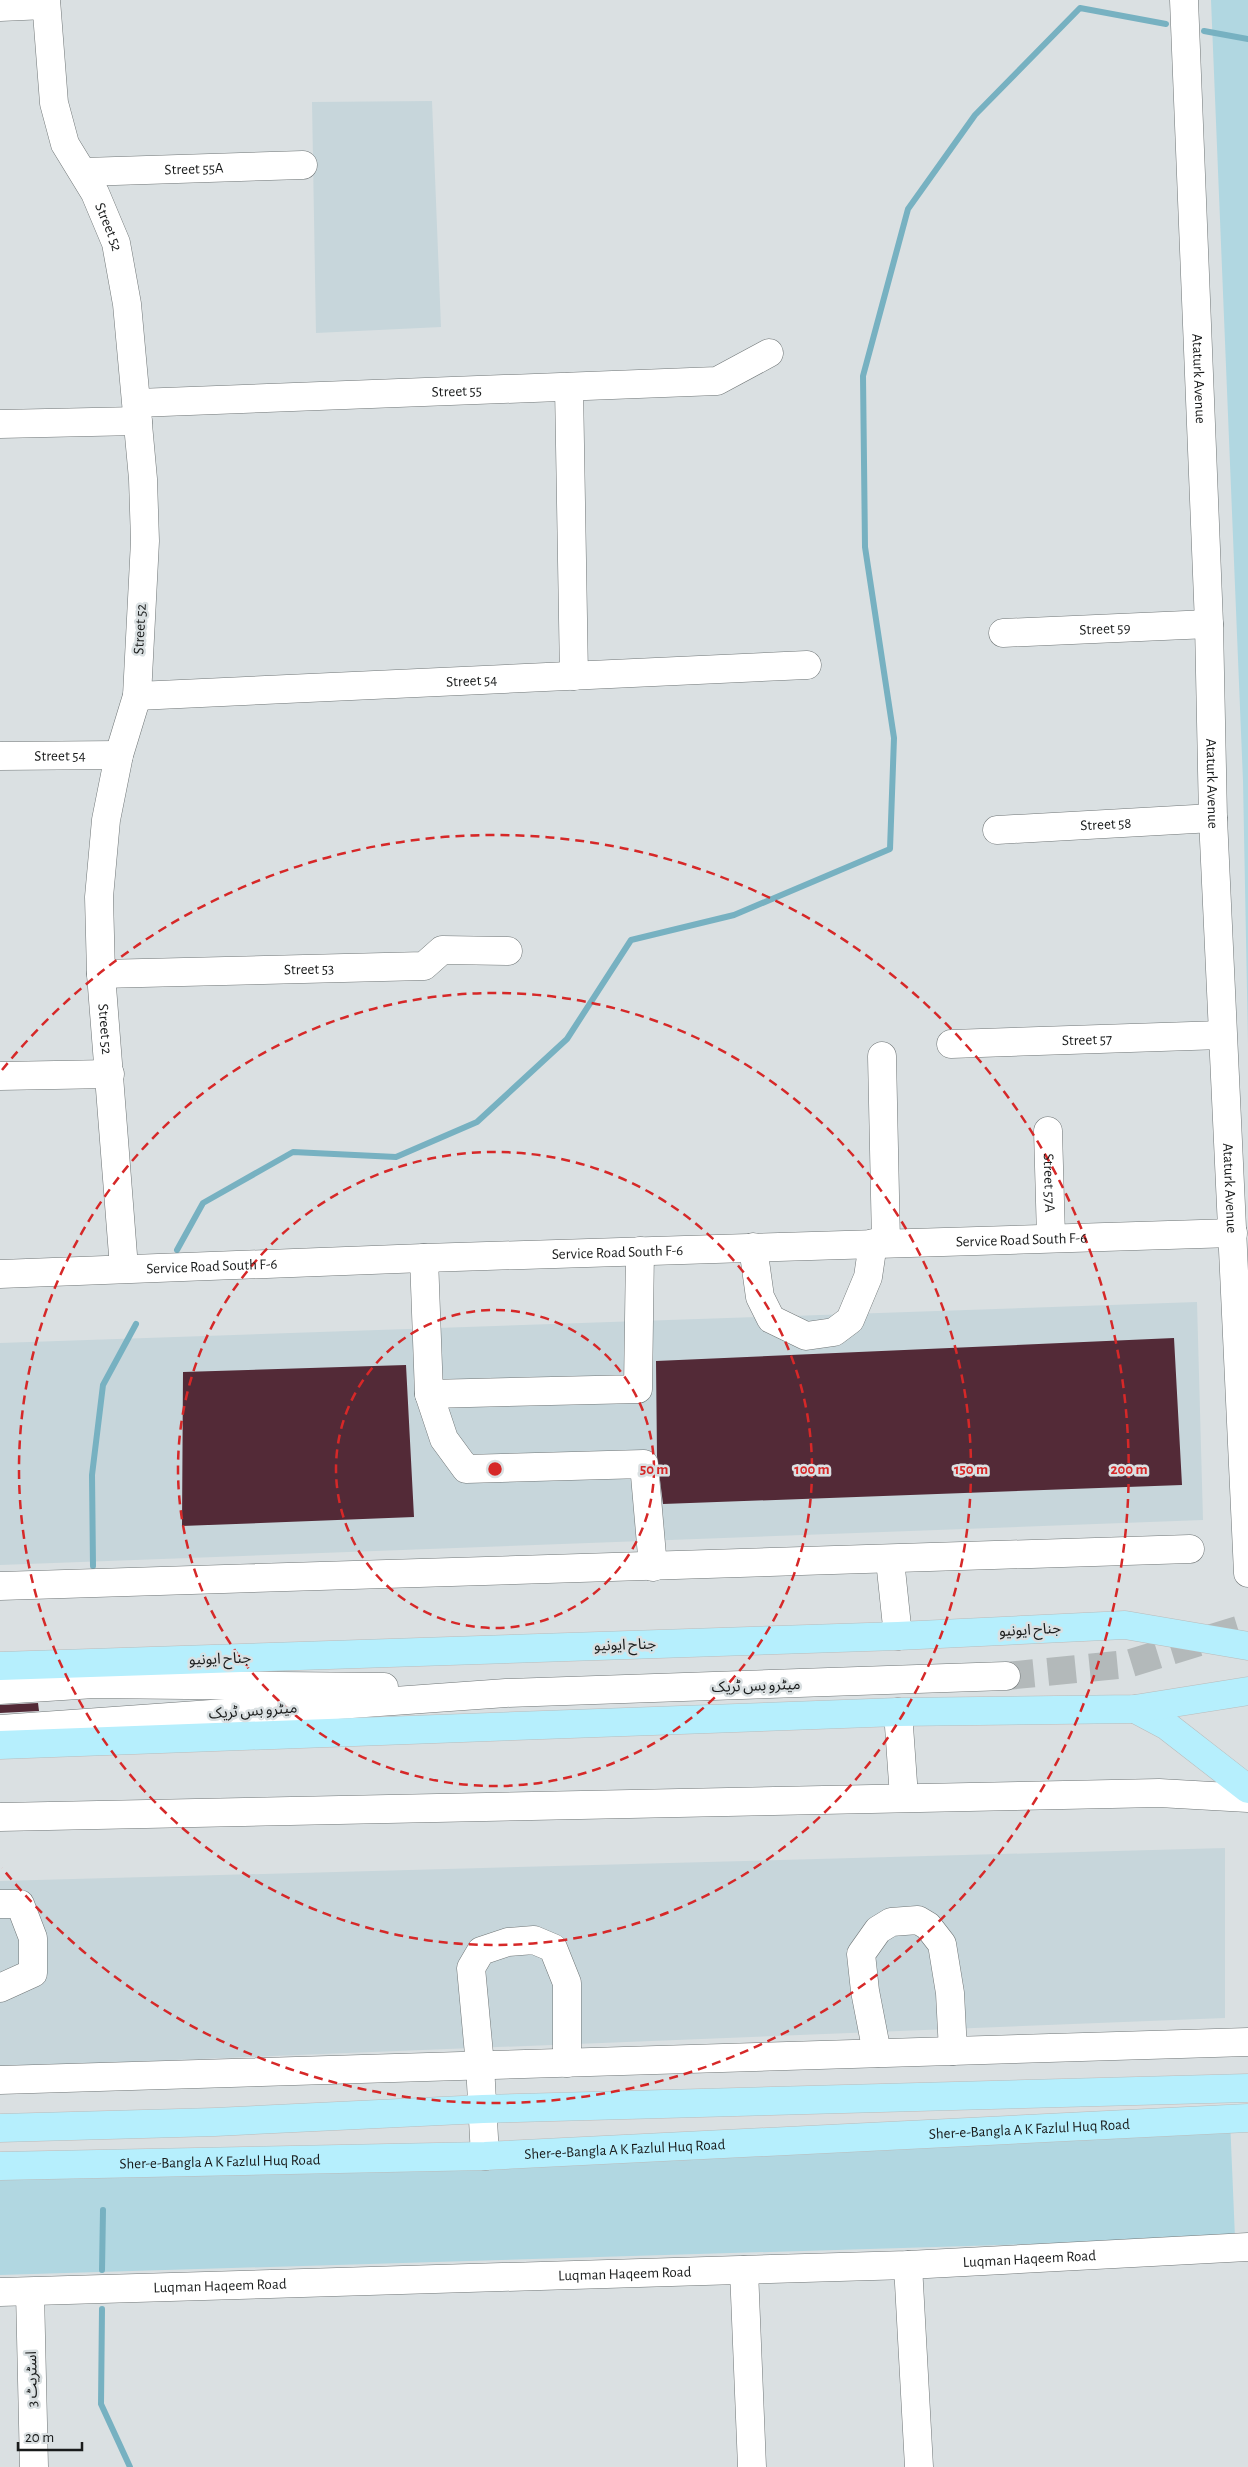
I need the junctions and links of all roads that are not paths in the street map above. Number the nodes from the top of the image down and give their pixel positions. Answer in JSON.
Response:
{"nodes":[{"id":1,"x":1184,"y":0,"type":"edge"},
{"id":2,"x":46,"y":3,"type":"edge"},
{"id":3,"x":0,"y":7,"type":"edge"},
{"id":4,"x":303,"y":165,"type":"dead end"},
{"id":5,"x":84,"y":172,"type":"junction"},
{"id":6,"x":769,"y":353,"type":"dead end"},
{"id":7,"x":569,"y":387,"type":"junction"},
{"id":8,"x":138,"y":412,"type":"junction"},
{"id":9,"x":0,"y":424,"type":"edge"},
{"id":10,"x":1209,"y":624,"type":"junction"},
{"id":11,"x":1003,"y":633,"type":"dead end"},
{"id":12,"x":807,"y":665,"type":"dead end"},
{"id":13,"x":574,"y":676,"type":"junction"},
{"id":14,"x":137,"y":696,"type":"junction"},
{"id":15,"x":119,"y":755,"type":"junction"},
{"id":16,"x":0,"y":756,"type":"edge"},
{"id":17,"x":1213,"y":818,"type":"junction"},
{"id":18,"x":997,"y":830,"type":"dead end"},
{"id":19,"x":508,"y":951,"type":"dead end"},
{"id":20,"x":101,"y":974,"type":"junction"},
{"id":21,"x":1222,"y":1035,"type":"junction"},
{"id":22,"x":952,"y":1044,"type":"dead end"},
{"id":23,"x":882,"y":1056,"type":"dead end"},
{"id":24,"x":110,"y":1074,"type":"junction"},
{"id":25,"x":0,"y":1076,"type":"edge"},
{"id":26,"x":1048,"y":1131,"type":"dead end"},
{"id":27,"x":1233,"y":1233,"type":"junction"},
{"id":28,"x":1050,"y":1237,"type":"junction"},
{"id":29,"x":879,"y":1243,"type":"junction"},
{"id":30,"x":753,"y":1247,"type":"junction"},
{"id":31,"x":640,"y":1251,"type":"junction"},
{"id":32,"x":424,"y":1258,"type":"junction"},
{"id":33,"x":124,"y":1268,"type":"junction"},
{"id":34,"x":0,"y":1274,"type":"edge"},
{"id":35,"x":429,"y":1394,"type":"junction"},
{"id":36,"x":1190,"y":1549,"type":"dead end"},
{"id":37,"x":890,"y":1560,"type":"junction"},
{"id":38,"x":653,"y":1567,"type":"junction"},
{"id":39,"x":1248,"y":1567,"type":"edge"},
{"id":40,"x":1248,"y":1573,"type":"edge"},
{"id":41,"x":0,"y":1586,"type":"edge"},
{"id":42,"x":898,"y":1636,"type":"junction"},
{"id":43,"x":1248,"y":1646,"type":"edge"},
{"id":44,"x":0,"y":1666,"type":"edge"},
{"id":45,"x":1006,"y":1676,"type":"tunnel mouth"},
{"id":46,"x":0,"y":1690,"type":"edge"},
{"id":47,"x":1248,"y":1691,"type":"edge"},
{"id":48,"x":506,"y":1694,"type":"junction"},
{"id":49,"x":1135,"y":1708,"type":"junction"},
{"id":50,"x":898,"y":1712,"type":"junction"},
{"id":51,"x":0,"y":1729,"type":"edge"},
{"id":52,"x":0,"y":1745,"type":"edge"},
{"id":53,"x":1248,"y":1789,"type":"edge"},
{"id":54,"x":904,"y":1797,"type":"junction"},
{"id":55,"x":1248,"y":1798,"type":"edge"},
{"id":56,"x":0,"y":1818,"type":"edge"},
{"id":57,"x":0,"y":1904,"type":"edge"},
{"id":58,"x":0,"y":1988,"type":"edge"},
{"id":59,"x":1248,"y":2042,"type":"edge"},
{"id":60,"x":953,"y":2051,"type":"junction"},
{"id":61,"x":877,"y":2053,"type":"junction"},
{"id":62,"x":567,"y":2063,"type":"junction"},
{"id":63,"x":480,"y":2065,"type":"junction"},
{"id":64,"x":0,"y":2080,"type":"edge"},
{"id":65,"x":1248,"y":2088,"type":"edge"},
{"id":66,"x":483,"y":2109,"type":"junction"},
{"id":67,"x":1248,"y":2118,"type":"edge"},
{"id":68,"x":0,"y":2128,"type":"edge"},
{"id":69,"x":485,"y":2156,"type":"junction"},
{"id":70,"x":0,"y":2166,"type":"edge"},
{"id":71,"x":1248,"y":2246,"type":"edge"},
{"id":72,"x":908,"y":2265,"type":"junction"},
{"id":73,"x":744,"y":2270,"type":"junction"},
{"id":74,"x":0,"y":2292,"type":"edge"},
{"id":75,"x":30,"y":2292,"type":"junction"},
{"id":76,"x":34,"y":2467,"type":"edge"},
{"id":77,"x":752,"y":2467,"type":"edge"},
{"id":78,"x":919,"y":2467,"type":"edge"}],
"edges":[{"from":1,"to":10,"type":"street","name":"Ataturk Avenue"},
{"from":2,"to":3,"type":"street"},
{"from":2,"to":5,"type":"street","name":"Street 52"},
{"from":4,"to":5,"type":"street","name":"Street 55A"},
{"from":5,"to":8,"type":"street","name":"Street 52"},
{"from":6,"to":7,"type":"street","name":"Street 55"},
{"from":7,"to":8,"type":"street","name":"Street 55"},
{"from":7,"to":13,"type":"street"},
{"from":8,"to":9,"type":"street","name":"Street 55"},
{"from":8,"to":14,"type":"street","name":"Street 52"},
{"from":10,"to":11,"type":"street","name":"Street 59"},
{"from":10,"to":17,"type":"street","name":"Ataturk Avenue"},
{"from":12,"to":13,"type":"street","name":"Street 54"},
{"from":13,"to":14,"type":"street","name":"Street 54"},
{"from":14,"to":15,"type":"street","name":"Street 52"},
{"from":15,"to":16,"type":"street","name":"Street 54"},
{"from":15,"to":20,"type":"street","name":"Street 52"},
{"from":17,"to":18,"type":"street","name":"Street 58"},
{"from":17,"to":21,"type":"street","name":"Ataturk Avenue"},
{"from":19,"to":20,"type":"street","name":"Street 53"},
{"from":20,"to":24,"type":"street","name":"Street 52"},
{"from":21,"to":22,"type":"street","name":"Street 57"},
{"from":21,"to":27,"type":"street","name":"Ataturk Avenue"},
{"from":23,"to":29,"type":"street"},
{"from":24,"to":25,"type":"street"},
{"from":24,"to":33,"type":"street","name":"Street 52"},
{"from":26,"to":28,"type":"street","name":"Street 57A"},
{"from":27,"to":28,"type":"street","name":"Service Road South F-6"},
{"from":27,"to":39,"type":"street","name":"Ataturk Avenue"},
{"from":28,"to":29,"type":"street","name":"Service Road South F-6"},
{"from":29,"to":30,"type":"street","name":"Service Road South F-6"},
{"from":29,"to":30,"type":"street"},
{"from":30,"to":31,"type":"street","name":"Service Road South F-6"},
{"from":31,"to":32,"type":"street","name":"Service Road South F-6"},
{"from":31,"to":35,"type":"street"},
{"from":32,"to":33,"type":"street","name":"Service Road South F-6"},
{"from":32,"to":35,"type":"street"},
{"from":33,"to":34,"type":"street","name":"Service Road South F-6"},
{"from":35,"to":38,"type":"street"},
{"from":36,"to":37,"type":"street"},
{"from":37,"to":38,"type":"street"},
{"from":37,"to":42,"type":"street"},
{"from":38,"to":41,"type":"street"},
{"from":39,"to":40,"type":"street","name":"Ataturk Avenue"},
{"from":42,"to":43,"type":"main road","name":"جناح ایونیو"},
{"from":42,"to":44,"type":"main road","name":"جناح ایونیو"},
{"from":45,"to":48,"type":"street","name":"میٹرو بس ٹریک"},
{"from":46,"to":48,"type":"street","name":"میٹرو بس ٹریک"},
{"from":47,"to":49,"type":"main road"},
{"from":48,"to":51,"type":"street","name":"میٹرو بس ٹریک"},
{"from":49,"to":50,"type":"main road"},
{"from":49,"to":53,"type":"main road"},
{"from":50,"to":52,"type":"main road"},
{"from":50,"to":54,"type":"street"},
{"from":54,"to":55,"type":"street"},
{"from":54,"to":56,"type":"street"},
{"from":57,"to":58,"type":"street"},
{"from":59,"to":60,"type":"street"},
{"from":60,"to":61,"type":"street"},
{"from":60,"to":61,"type":"street"},
{"from":61,"to":62,"type":"street"},
{"from":62,"to":63,"type":"street"},
{"from":62,"to":63,"type":"street"},
{"from":63,"to":64,"type":"street"},
{"from":63,"to":66,"type":"street"},
{"from":65,"to":66,"type":"main road"},
{"from":66,"to":68,"type":"main road"},
{"from":66,"to":69,"type":"street"},
{"from":67,"to":69,"type":"main road","name":"Sher-e-Bangla A K Fazlul Huq Road"},
{"from":69,"to":70,"type":"main road","name":"Sher-e-Bangla A K Fazlul Huq Road"},
{"from":71,"to":72,"type":"street","name":"Luqman Haqeem Road"},
{"from":72,"to":73,"type":"street","name":"Luqman Haqeem Road"},
{"from":72,"to":78,"type":"street"},
{"from":73,"to":75,"type":"street","name":"Luqman Haqeem Road"},
{"from":73,"to":77,"type":"street"},
{"from":74,"to":75,"type":"street","name":"Luqman Haqeem Road"},
{"from":75,"to":76,"type":"street","name":"اسٹریٹ 3"}]}
